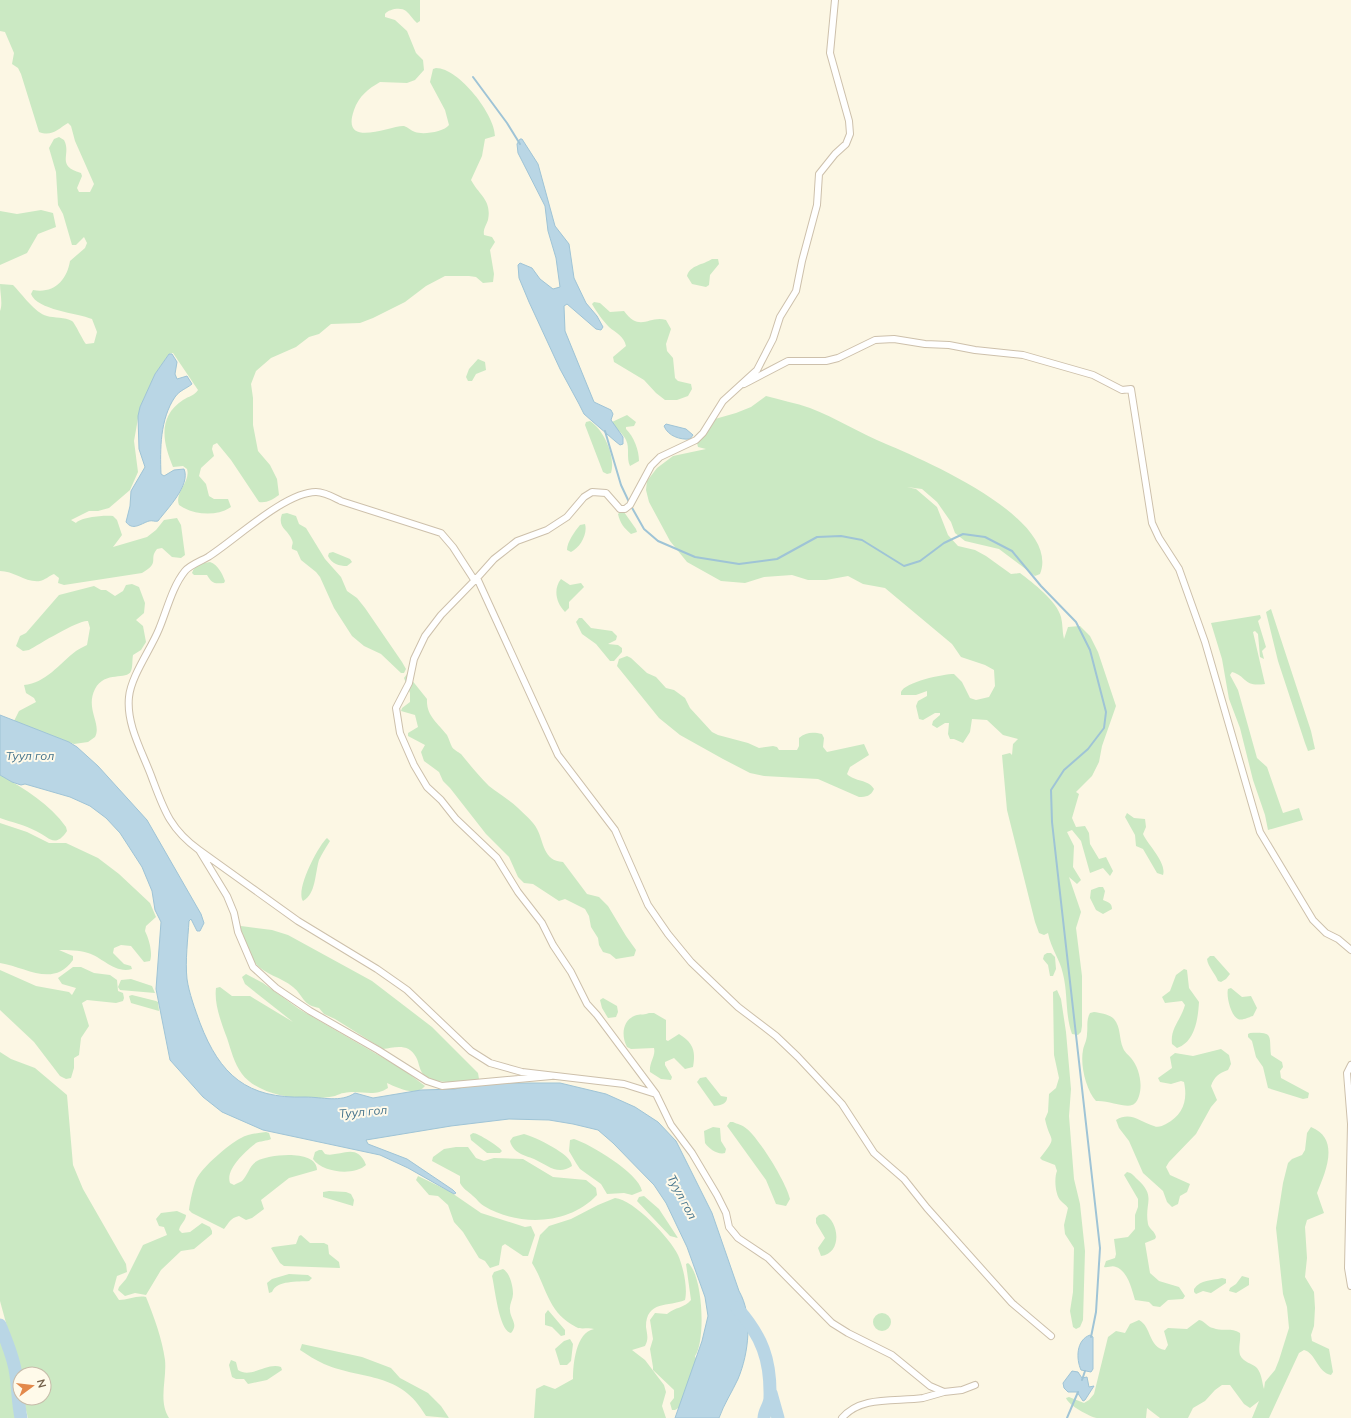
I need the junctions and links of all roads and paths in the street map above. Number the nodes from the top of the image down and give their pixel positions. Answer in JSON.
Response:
{"nodes":[{"id":1,"x":835,"y":0,"type":"edge"},
{"id":2,"x":738,"y":388,"type":"junction"},
{"id":3,"x":477,"y":578,"type":"junction"},
{"id":4,"x":198,"y":850,"type":"junction"},
{"id":5,"x":1351,"y":950,"type":"edge"},
{"id":6,"x":1351,"y":1065,"type":"edge"},
{"id":7,"x":551,"y":1076,"type":"junction"},
{"id":8,"x":656,"y":1094,"type":"junction"},
{"id":9,"x":1351,"y":1286,"type":"edge"},
{"id":10,"x":1051,"y":1336,"type":"dead end"},
{"id":11,"x":975,"y":1384,"type":"dead end"},
{"id":12,"x":944,"y":1392,"type":"junction"},
{"id":13,"x":842,"y":1418,"type":"edge"}],
"edges":[{"from":1,"to":2,"type":"street"},
{"from":2,"to":3,"type":"street"},
{"from":2,"to":5,"type":"street"},
{"from":3,"to":4,"type":"street"},
{"from":3,"to":8,"type":"street"},
{"from":3,"to":10,"type":"street"},
{"from":4,"to":7,"type":"street"},
{"from":4,"to":7,"type":"street"},
{"from":6,"to":9,"type":"street"},
{"from":7,"to":8,"type":"street"},
{"from":8,"to":12,"type":"street"},
{"from":11,"to":12,"type":"street"},
{"from":12,"to":13,"type":"street"}]}
